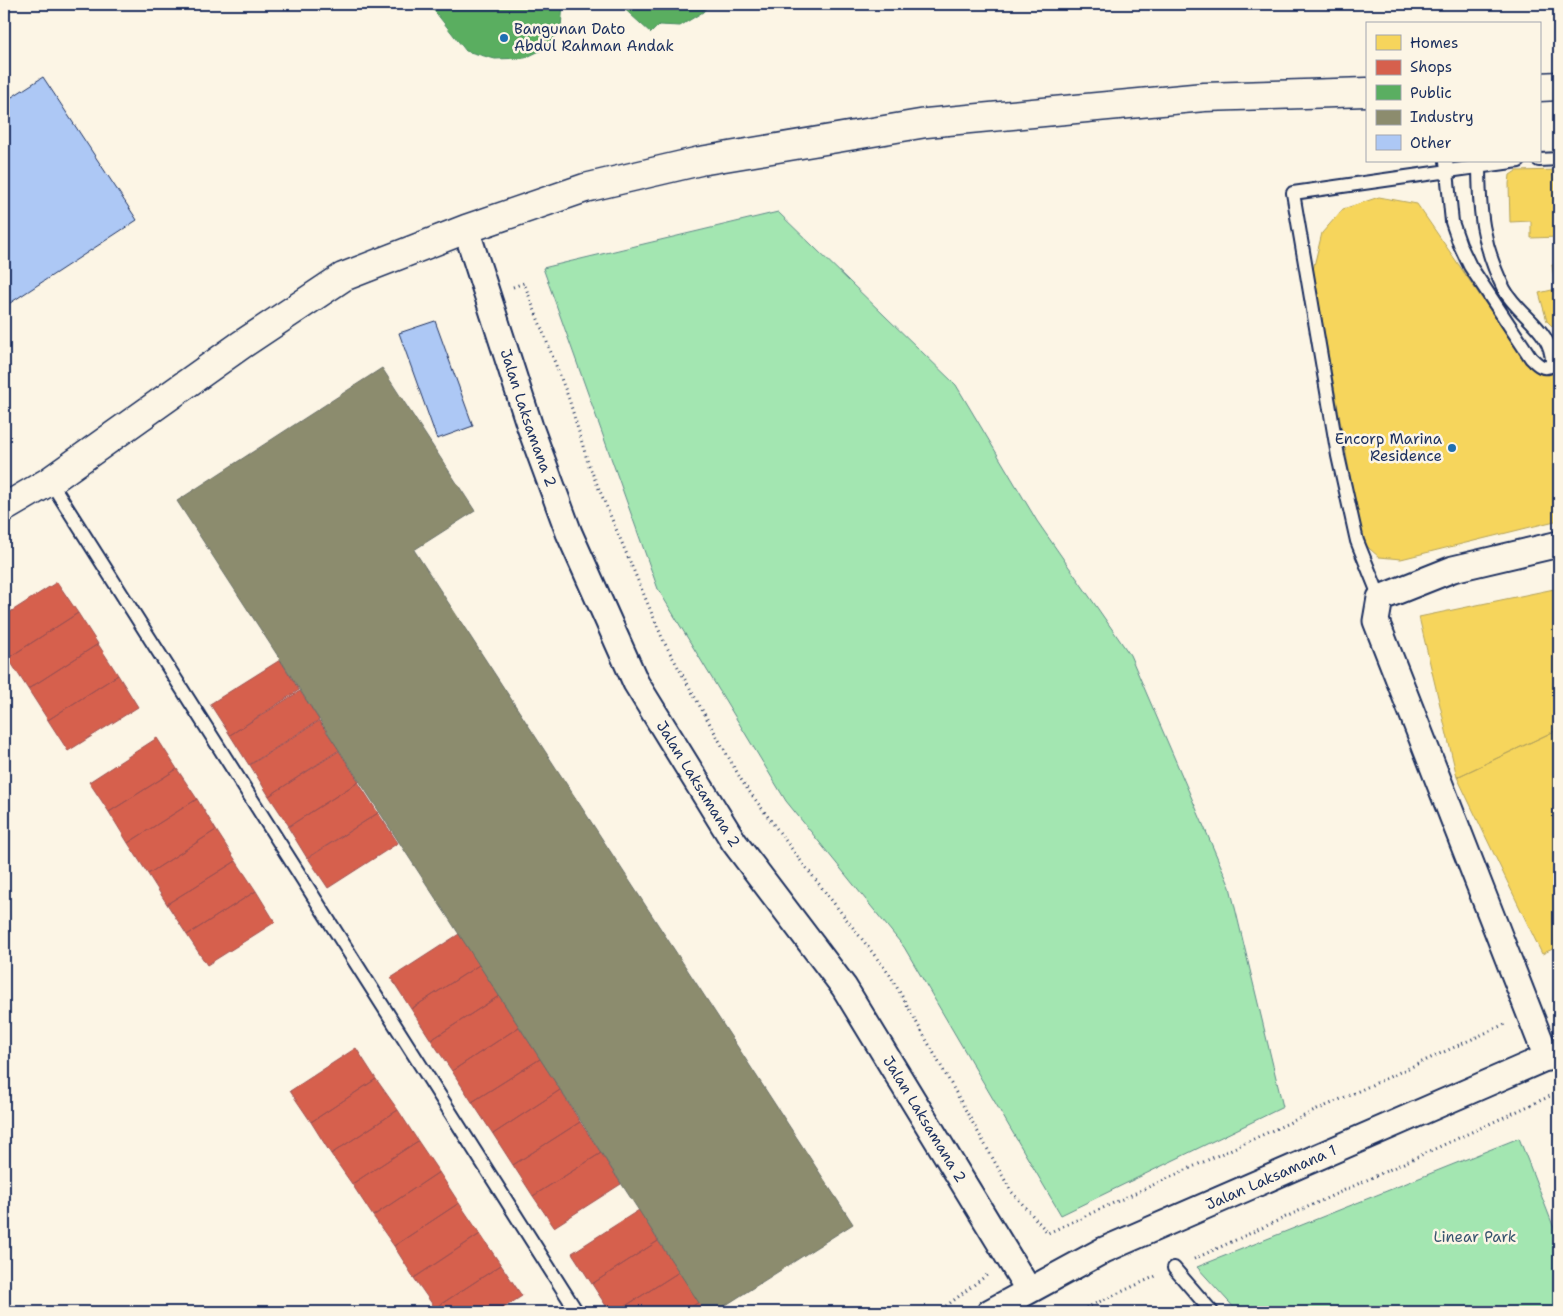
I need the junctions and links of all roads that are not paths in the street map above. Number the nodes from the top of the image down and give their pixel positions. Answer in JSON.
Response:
{"nodes":[{"id":1,"x":1559,"y":86,"type":"edge"},
{"id":2,"x":1540,"y":87,"type":"edge"},
{"id":3,"x":1366,"y":92,"type":"edge"},
{"id":4,"x":1559,"y":159,"type":"edge"},
{"id":5,"x":1540,"y":160,"type":"edge"},
{"id":6,"x":1506,"y":162,"type":"edge"},
{"id":7,"x":1479,"y":164,"type":"edge"},
{"id":8,"x":1447,"y":166,"type":"edge"},
{"id":9,"x":466,"y":229,"type":"junction"},
{"id":10,"x":50,"y":481,"type":"junction"},
{"id":11,"x":4,"y":508,"type":"edge"},
{"id":12,"x":1559,"y":544,"type":"edge"},
{"id":13,"x":1380,"y":598,"type":"junction"},
{"id":14,"x":1553,"y":1055,"type":"edge"},
{"id":15,"x":1174,"y":1268,"type":"road end"},
{"id":16,"x":1028,"y":1289,"type":"junction"},
{"id":17,"x":577,"y":1312,"type":"edge"},
{"id":18,"x":990,"y":1312,"type":"edge"},
{"id":19,"x":1212,"y":1312,"type":"edge"}],
"edges":[{"from":1,"to":2,"type":"street"},
{"from":3,"to":9,"type":"street"},
{"from":4,"to":5,"type":"lane"},
{"from":6,"to":7,"type":"lane"},
{"from":7,"to":8,"type":"lane"},
{"from":7,"to":8,"type":"lane"},
{"from":8,"to":13,"type":"lane"},
{"from":9,"to":10,"type":"street"},
{"from":9,"to":16,"type":"street","name":"Jalan Laksamana 2"},
{"from":10,"to":11,"type":"street"},
{"from":10,"to":17,"type":"lane"},
{"from":12,"to":13,"type":"street"},
{"from":13,"to":14,"type":"street"},
{"from":14,"to":16,"type":"street","name":"Jalan Laksamana 1"},
{"from":15,"to":19,"type":"lane"},
{"from":16,"to":18,"type":"street","name":"Jalan Laksamana 1"}]}
